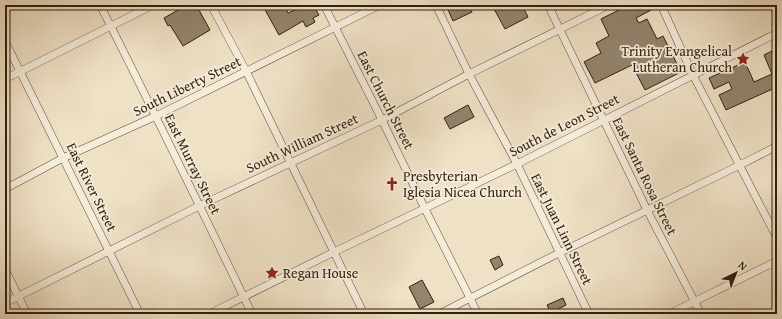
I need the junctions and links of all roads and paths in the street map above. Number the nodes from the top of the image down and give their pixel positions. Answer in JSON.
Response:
{"nodes":[{"id":1,"x":100,"y":5,"type":"edge"},
{"id":2,"x":153,"y":5,"type":"edge"},
{"id":3,"x":211,"y":5,"type":"edge"},
{"id":4,"x":324,"y":5,"type":"edge"},
{"id":5,"x":380,"y":5,"type":"edge"},
{"id":6,"x":436,"y":5,"type":"edge"},
{"id":7,"x":548,"y":5,"type":"edge"},
{"id":8,"x":609,"y":5,"type":"edge"},
{"id":9,"x":661,"y":5,"type":"edge"},
{"id":10,"x":773,"y":5,"type":"edge"},
{"id":11,"x":777,"y":13,"type":"edge"},
{"id":12,"x":110,"y":26,"type":"junction"},
{"id":13,"x":335,"y":27,"type":"junction"},
{"id":14,"x":560,"y":30,"type":"junction"},
{"id":15,"x":777,"y":33,"type":"edge"},
{"id":16,"x":5,"y":41,"type":"edge"},
{"id":17,"x":246,"y":71,"type":"junction"},
{"id":18,"x":20,"y":72,"type":"junction"},
{"id":19,"x":469,"y":74,"type":"junction"},
{"id":20,"x":693,"y":75,"type":"junction"},
{"id":21,"x":5,"y":79,"type":"edge"},
{"id":22,"x":156,"y":116,"type":"junction"},
{"id":23,"x":382,"y":120,"type":"junction"},
{"id":24,"x":603,"y":120,"type":"junction"},
{"id":25,"x":777,"y":146,"type":"edge"},
{"id":26,"x":64,"y":158,"type":"junction"},
{"id":27,"x":290,"y":163,"type":"junction"},
{"id":28,"x":516,"y":164,"type":"junction"},
{"id":29,"x":740,"y":166,"type":"junction"},
{"id":30,"x":5,"y":189,"type":"edge"},
{"id":31,"x":199,"y":206,"type":"junction"},
{"id":32,"x":425,"y":209,"type":"junction"},
{"id":33,"x":647,"y":210,"type":"junction"},
{"id":34,"x":777,"y":238,"type":"edge"},
{"id":35,"x":109,"y":251,"type":"junction"},
{"id":36,"x":334,"y":252,"type":"junction"},
{"id":37,"x":559,"y":253,"type":"junction"},
{"id":38,"x":777,"y":261,"type":"edge"},
{"id":39,"x":5,"y":269,"type":"edge"},
{"id":40,"x":19,"y":296,"type":"junction"},
{"id":41,"x":244,"y":297,"type":"junction"},
{"id":42,"x":470,"y":298,"type":"junction"},
{"id":43,"x":695,"y":301,"type":"junction"},
{"id":44,"x":5,"y":304,"type":"edge"},
{"id":45,"x":27,"y":314,"type":"edge"},
{"id":46,"x":140,"y":314,"type":"edge"},
{"id":47,"x":209,"y":314,"type":"edge"},
{"id":48,"x":252,"y":314,"type":"edge"},
{"id":49,"x":364,"y":314,"type":"edge"},
{"id":50,"x":438,"y":314,"type":"edge"},
{"id":51,"x":478,"y":314,"type":"edge"},
{"id":52,"x":589,"y":314,"type":"edge"},
{"id":53,"x":669,"y":314,"type":"edge"},
{"id":54,"x":701,"y":314,"type":"edge"}],
"edges":[{"from":1,"to":12,"type":"street","name":"East Murray Street"},
{"from":2,"to":12,"type":"street"},
{"from":3,"to":17,"type":"street"},
{"from":4,"to":13,"type":"street","name":"East Church Street"},
{"from":5,"to":13,"type":"street","name":"South Liberty Street"},
{"from":6,"to":19,"type":"street","name":"East Juan Linn Street"},
{"from":7,"to":14,"type":"street","name":"East Santa Rosa Street"},
{"from":8,"to":14,"type":"street","name":"South William Street"},
{"from":9,"to":20,"type":"street"},
{"from":10,"to":11,"type":"street"},
{"from":12,"to":18,"type":"street"},
{"from":12,"to":22,"type":"street","name":"East Murray Street"},
{"from":13,"to":17,"type":"street","name":"South Liberty Street"},
{"from":13,"to":23,"type":"street","name":"East Church Street"},
{"from":14,"to":19,"type":"street","name":"South William Street"},
{"from":14,"to":24,"type":"street","name":"East Santa Rosa Street"},
{"from":15,"to":20,"type":"street","name":"South de Leon Street"},
{"from":16,"to":18,"type":"street","name":"East River Street"},
{"from":17,"to":22,"type":"street","name":"South Liberty Street"},
{"from":17,"to":27,"type":"street"},
{"from":18,"to":21,"type":"street"},
{"from":18,"to":26,"type":"street","name":"East River Street"},
{"from":19,"to":23,"type":"street","name":"South William Street"},
{"from":19,"to":28,"type":"street","name":"East Juan Linn Street"},
{"from":20,"to":24,"type":"street","name":"South de Leon Street"},
{"from":20,"to":29,"type":"street"},
{"from":22,"to":26,"type":"street","name":"South Liberty Street"},
{"from":22,"to":31,"type":"street","name":"East Murray Street"},
{"from":23,"to":27,"type":"street","name":"South William Street"},
{"from":23,"to":32,"type":"street","name":"East Church Street"},
{"from":24,"to":28,"type":"street","name":"South de Leon Street"},
{"from":24,"to":33,"type":"street","name":"East Santa Rosa Street"},
{"from":25,"to":29,"type":"street"},
{"from":26,"to":30,"type":"street","name":"South Liberty Street"},
{"from":26,"to":35,"type":"street","name":"East River Street"},
{"from":27,"to":31,"type":"street","name":"South William Street"},
{"from":27,"to":36,"type":"street"},
{"from":28,"to":32,"type":"street","name":"South de Leon Street"},
{"from":28,"to":37,"type":"street","name":"East Juan Linn Street"},
{"from":29,"to":33,"type":"street"},
{"from":29,"to":34,"type":"street"},
{"from":31,"to":35,"type":"street","name":"South William Street"},
{"from":31,"to":41,"type":"street","name":"East Murray Street"},
{"from":32,"to":36,"type":"street","name":"South de Leon Street"},
{"from":32,"to":42,"type":"street","name":"East Church Street"},
{"from":33,"to":37,"type":"street"},
{"from":33,"to":43,"type":"street","name":"East Santa Rosa Street"},
{"from":35,"to":40,"type":"street","name":"South William Street"},
{"from":35,"to":46,"type":"street","name":"East River Street"},
{"from":36,"to":41,"type":"street","name":"South de Leon Street"},
{"from":36,"to":49,"type":"street"},
{"from":37,"to":42,"type":"street"},
{"from":37,"to":52,"type":"street","name":"East Juan Linn Street"},
{"from":38,"to":43,"type":"street"},
{"from":39,"to":40,"type":"street"},
{"from":40,"to":44,"type":"street","name":"South William Street"},
{"from":40,"to":45,"type":"street"},
{"from":41,"to":47,"type":"street","name":"South de Leon Street"},
{"from":41,"to":48,"type":"street","name":"East Murray Street"},
{"from":42,"to":50,"type":"street"},
{"from":42,"to":51,"type":"street","name":"East Church Street"},
{"from":43,"to":53,"type":"street"},
{"from":43,"to":54,"type":"street","name":"East Santa Rosa Street"}]}
